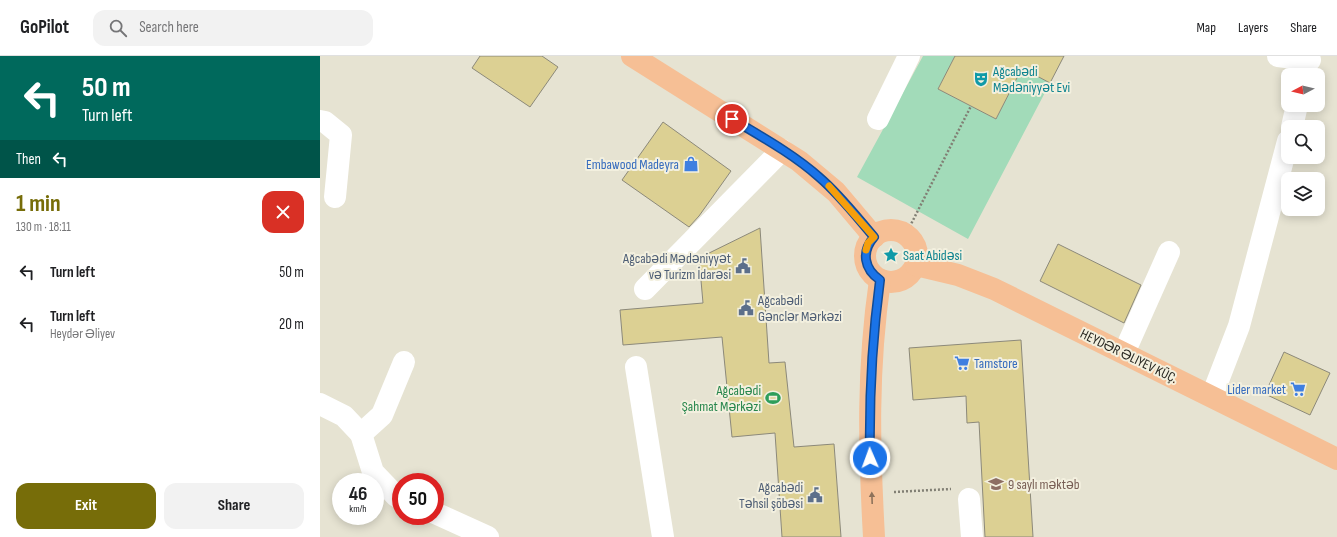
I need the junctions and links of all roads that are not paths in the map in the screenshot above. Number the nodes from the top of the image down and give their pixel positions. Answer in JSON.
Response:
{"nodes":[{"id":1,"x":632,"y":56,"type":"edge"},
{"id":2,"x":909,"y":56,"type":"edge"},
{"id":3,"x":1278,"y":56,"type":"edge"},
{"id":4,"x":1308,"y":64,"type":"edge"},
{"id":5,"x":878,"y":119,"type":"dead end"},
{"id":6,"x":320,"y":121,"type":"edge"},
{"id":7,"x":782,"y":150,"type":"junction"},
{"id":8,"x":1282,"y":164,"type":"edge"},
{"id":9,"x":335,"y":197,"type":"dead end"},
{"id":10,"x":874,"y":237,"type":"junction"},
{"id":11,"x":1169,"y":252,"type":"dead end"},
{"id":12,"x":916,"y":265,"type":"junction"},
{"id":13,"x":880,"y":280,"type":"junction"},
{"id":14,"x":645,"y":289,"type":"dead end"},
{"id":15,"x":1124,"y":353,"type":"junction"},
{"id":16,"x":404,"y":362,"type":"dead end"},
{"id":17,"x":636,"y":366,"type":"dead end"},
{"id":18,"x":1212,"y":396,"type":"junction"},
{"id":19,"x":320,"y":404,"type":"edge"},
{"id":20,"x":361,"y":434,"type":"junction"},
{"id":21,"x":1337,"y":459,"type":"edge"},
{"id":22,"x":392,"y":492,"type":"edge"},
{"id":23,"x":964,"y":494,"type":"road end"},
{"id":24,"x":444,"y":517,"type":"edge"},
{"id":25,"x":488,"y":537,"type":"edge"},
{"id":26,"x":663,"y":537,"type":"edge"},
{"id":27,"x":874,"y":537,"type":"edge"},
{"id":28,"x":972,"y":537,"type":"edge"}],
"edges":[{"from":1,"to":7,"type":"main road"},
{"from":2,"to":5,"type":"street"},
{"from":3,"to":4,"type":"street"},
{"from":6,"to":9,"type":"street"},
{"from":7,"to":10,"type":"main road"},
{"from":7,"to":14,"type":"street"},
{"from":8,"to":18,"type":"street"},
{"from":10,"to":12,"type":"main road"},
{"from":10,"to":13,"type":"main road"},
{"from":11,"to":15,"type":"street"},
{"from":12,"to":13,"type":"main road"},
{"from":12,"to":15,"type":"main road","name":"HEYDƏR ƏLIYEV KÜÇ."},
{"from":27,"to":13,"type":"main road","one_way":true},
{"from":15,"to":18,"type":"main road","name":"HEYDƏR ƏLIYEV KÜÇ."},
{"from":16,"to":20,"type":"street"},
{"from":17,"to":26,"type":"street"},
{"from":18,"to":21,"type":"main road","name":"HEYDƏR ƏLIYEV KÜÇ."},
{"from":19,"to":20,"type":"street"},
{"from":20,"to":22,"type":"street"},
{"from":23,"to":28,"type":"street"},
{"from":24,"to":25,"type":"street"}]}
